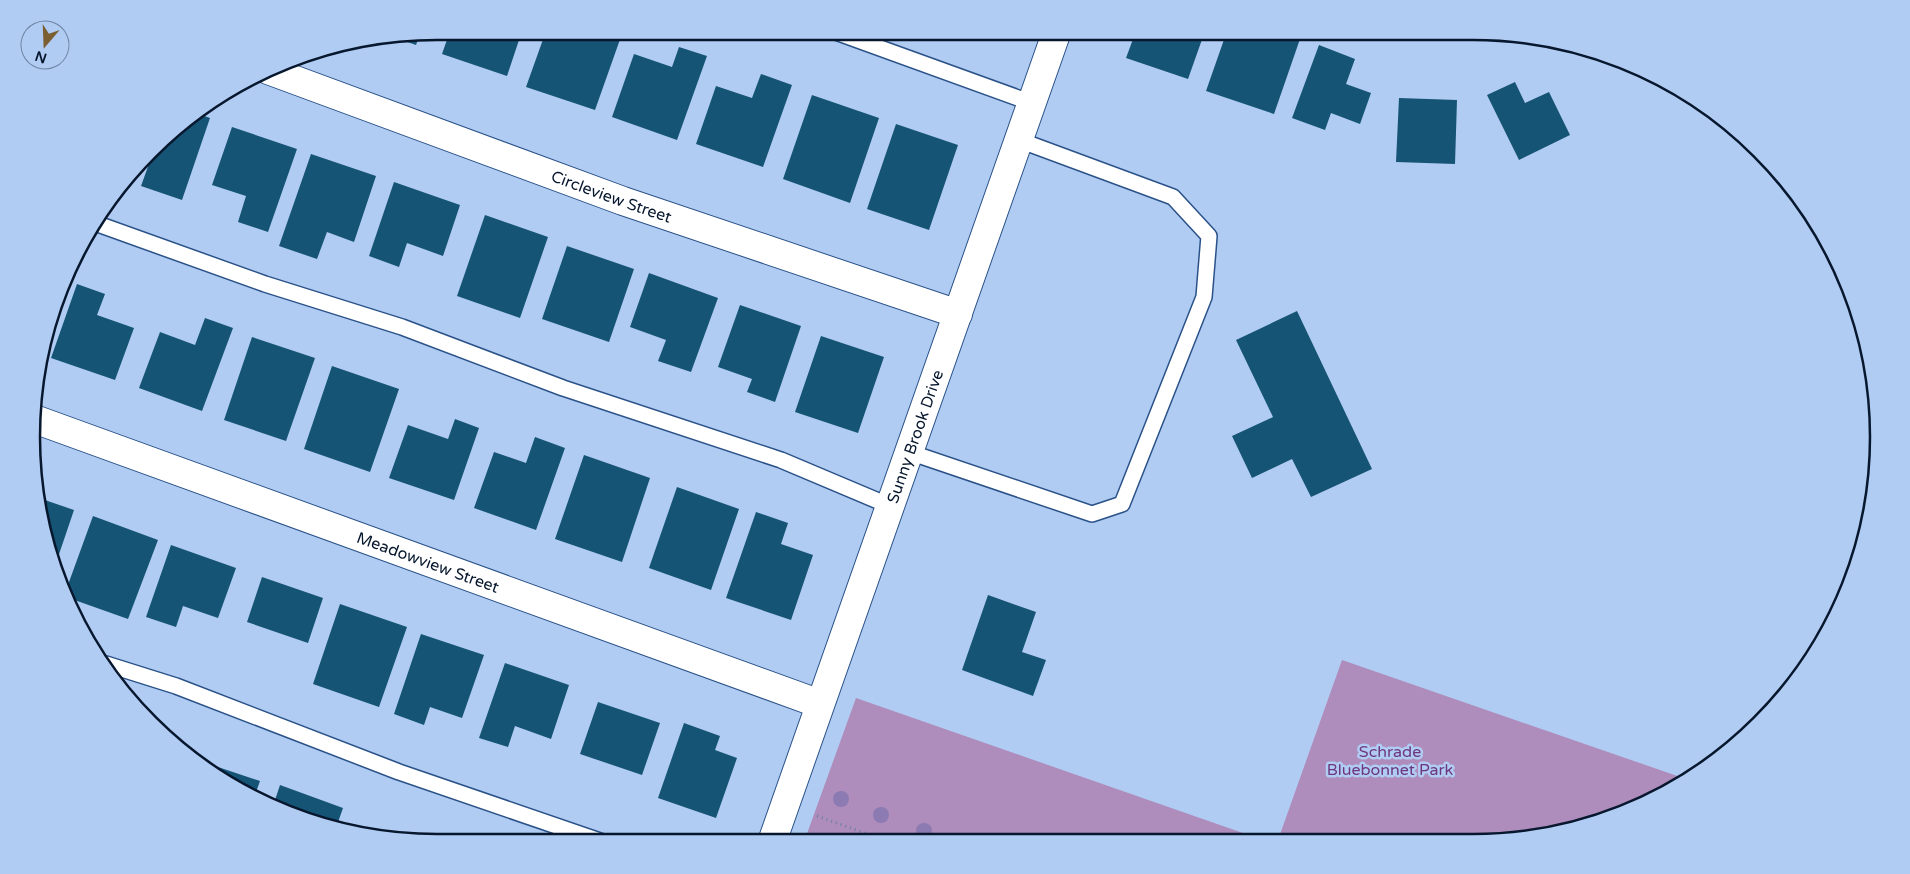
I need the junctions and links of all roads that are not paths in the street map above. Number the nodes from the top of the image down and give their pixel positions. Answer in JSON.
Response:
{"nodes":[{"id":1,"x":858,"y":40,"type":"edge"},
{"id":2,"x":1054,"y":40,"type":"edge"},
{"id":3,"x":277,"y":73,"type":"edge"},
{"id":4,"x":1032,"y":102,"type":"junction"},
{"id":5,"x":1019,"y":140,"type":"junction"},
{"id":6,"x":101,"y":225,"type":"edge"},
{"id":7,"x":958,"y":314,"type":"junction"},
{"id":8,"x":41,"y":421,"type":"edge"},
{"id":9,"x":909,"y":452,"type":"junction"},
{"id":10,"x":890,"y":506,"type":"junction"},
{"id":11,"x":113,"y":666,"type":"edge"},
{"id":12,"x":820,"y":704,"type":"junction"},
{"id":13,"x":580,"y":834,"type":"edge"},
{"id":14,"x":775,"y":834,"type":"edge"}],
"edges":[{"from":1,"to":4,"type":"lane"},
{"from":2,"to":4,"type":"street","name":"Sunny Brook Drive"},
{"from":3,"to":7,"type":"street","name":"Circleview Street"},
{"from":4,"to":5,"type":"street","name":"Sunny Brook Drive"},
{"from":5,"to":7,"type":"street","name":"Sunny Brook Drive"},
{"from":5,"to":9,"type":"lane"},
{"from":6,"to":10,"type":"lane"},
{"from":7,"to":9,"type":"street","name":"Sunny Brook Drive"},
{"from":8,"to":12,"type":"street","name":"Meadowview Street"},
{"from":9,"to":10,"type":"street","name":"Sunny Brook Drive"},
{"from":10,"to":12,"type":"street","name":"Sunny Brook Drive"},
{"from":11,"to":13,"type":"lane"},
{"from":12,"to":14,"type":"street","name":"Sunny Brook Drive"}]}
